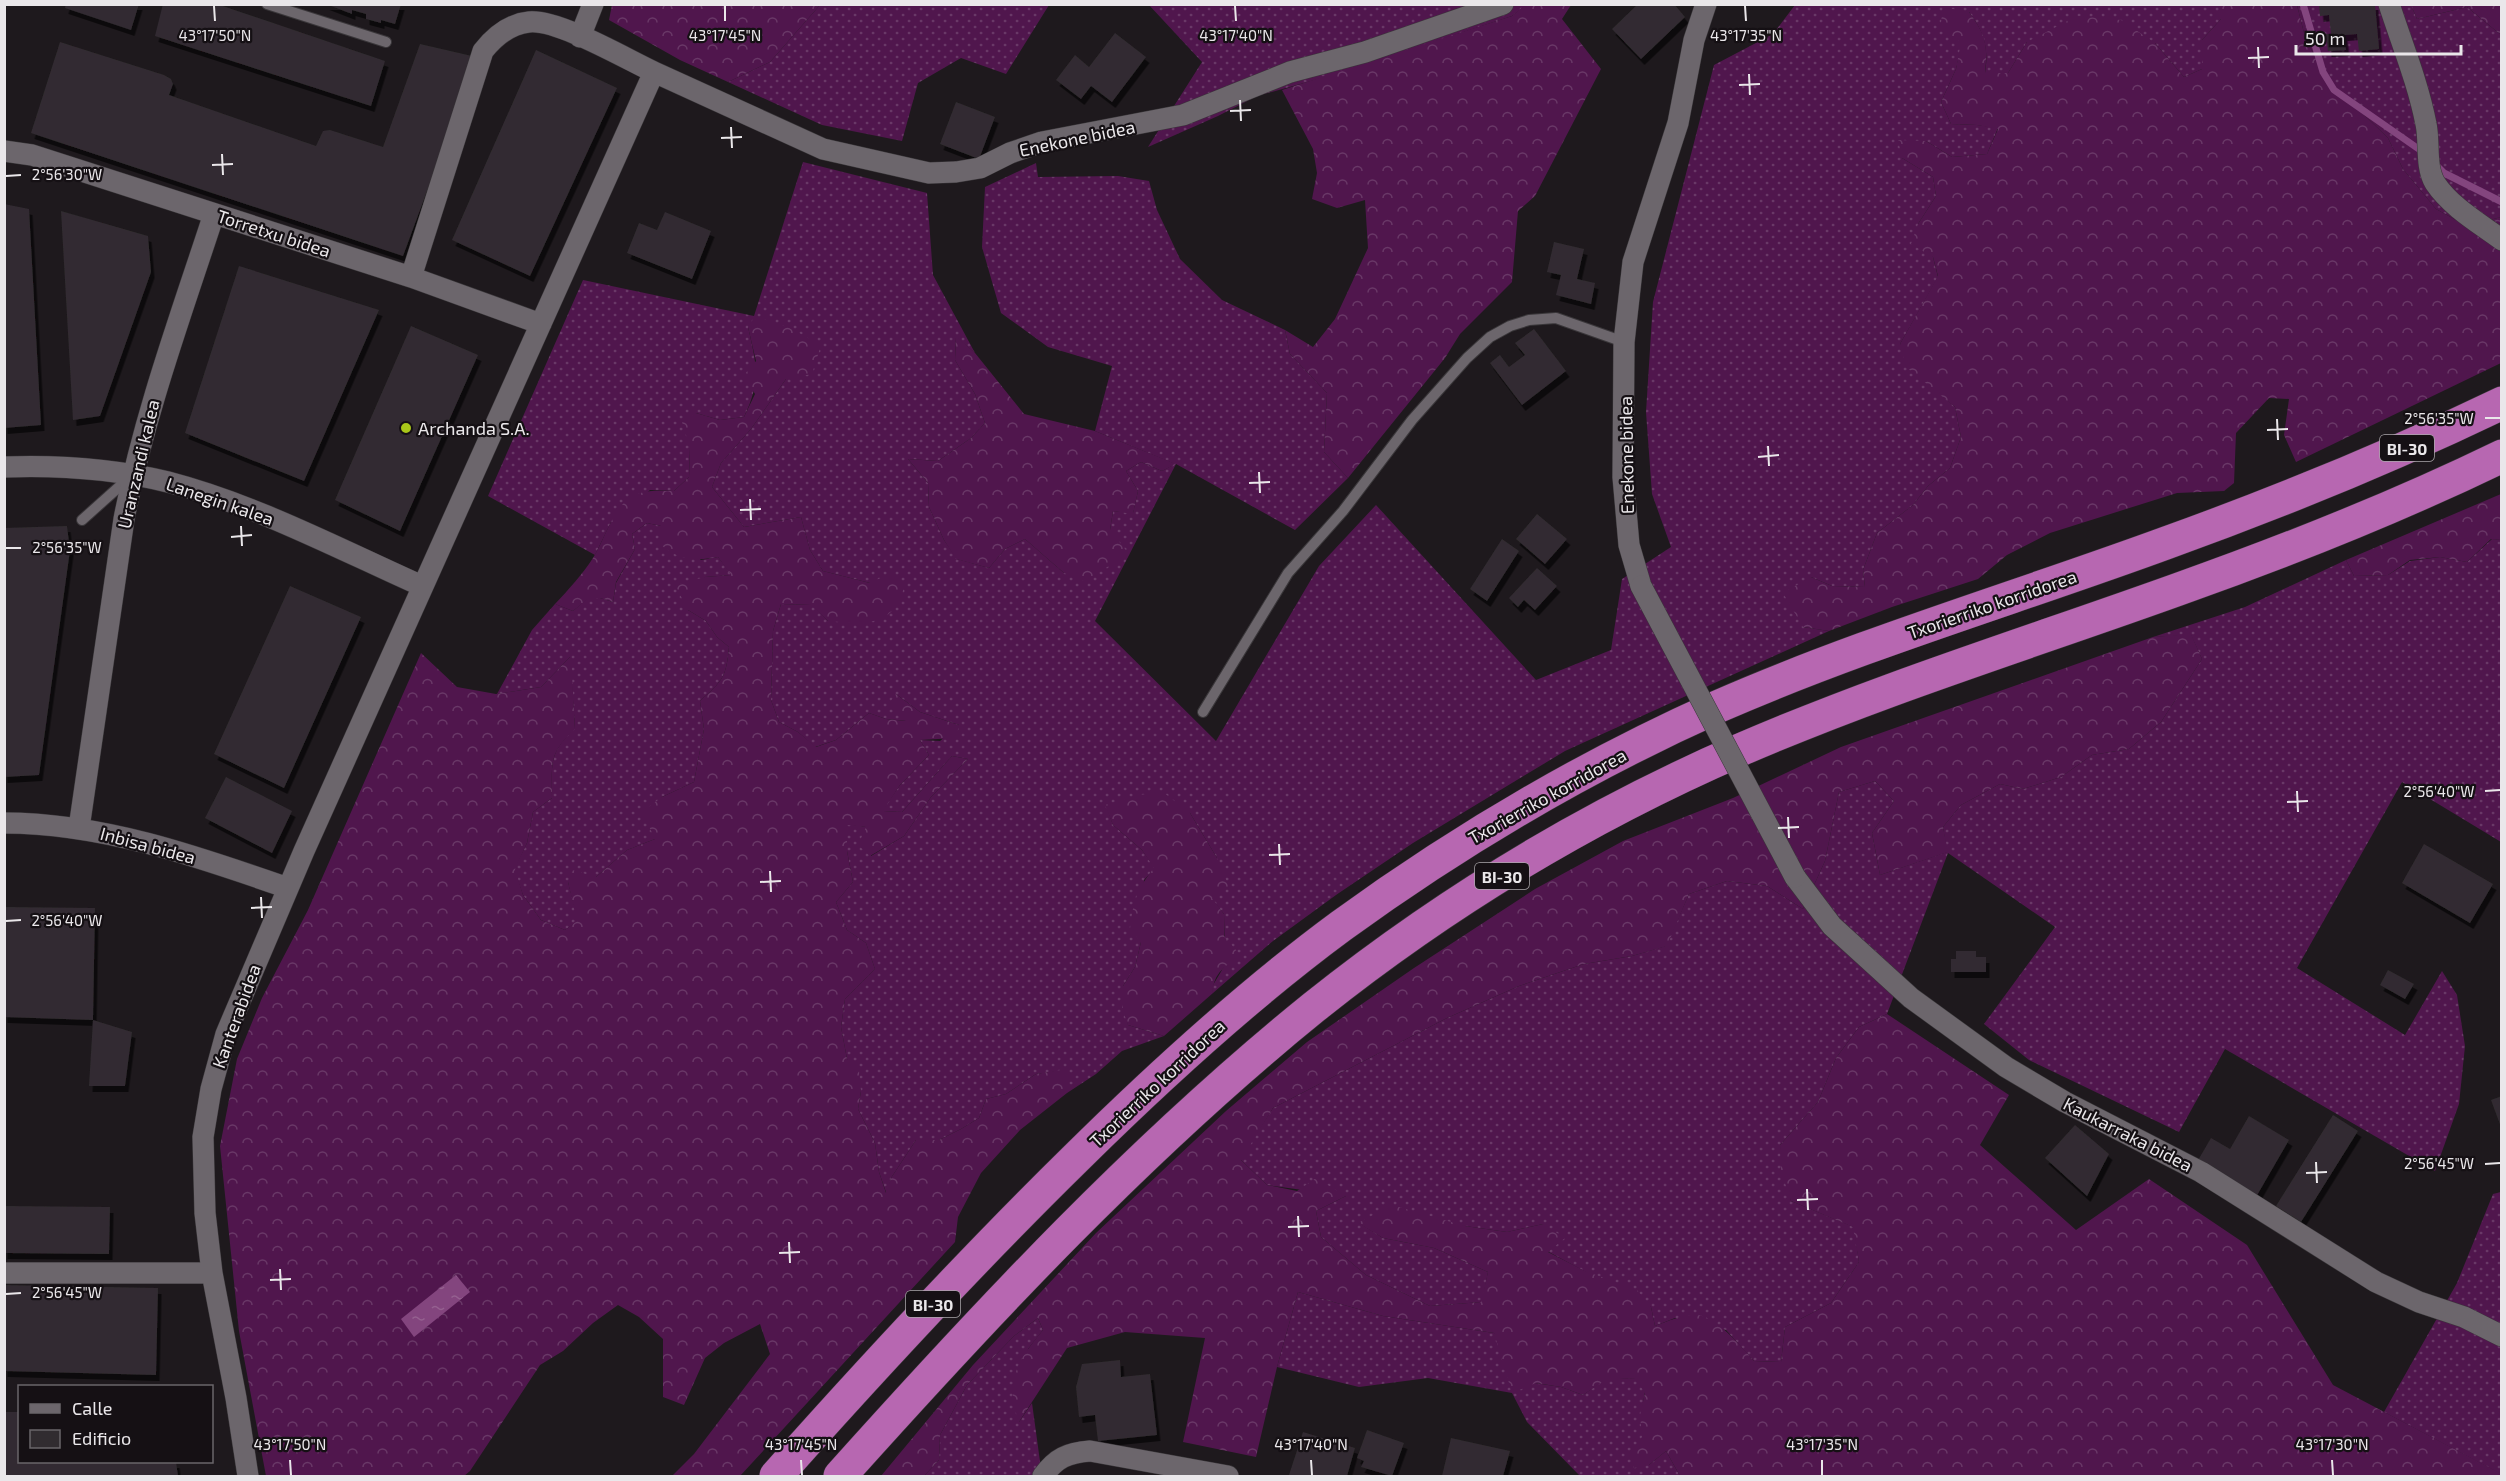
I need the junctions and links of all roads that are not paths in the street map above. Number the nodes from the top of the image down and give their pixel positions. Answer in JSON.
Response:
{"nodes":[{"id":1,"x":267,"y":4,"type":"edge"},
{"id":2,"x":594,"y":4,"type":"edge"},
{"id":3,"x":1503,"y":4,"type":"edge"},
{"id":4,"x":1706,"y":4,"type":"edge"},
{"id":5,"x":2389,"y":4,"type":"edge"},
{"id":6,"x":580,"y":37,"type":"junction"},
{"id":7,"x":386,"y":42,"type":"dead end"},
{"id":8,"x":654,"y":72,"type":"junction"},
{"id":9,"x":4,"y":151,"type":"edge"},
{"id":10,"x":214,"y":214,"type":"junction"},
{"id":11,"x":2502,"y":240,"type":"edge"},
{"id":12,"x":411,"y":277,"type":"junction"},
{"id":13,"x":541,"y":324,"type":"junction"},
{"id":14,"x":1624,"y":342,"type":"junction"},
{"id":15,"x":2502,"y":403,"type":"edge"},
{"id":16,"x":2502,"y":456,"type":"edge"},
{"id":17,"x":4,"y":467,"type":"edge"},
{"id":18,"x":132,"y":474,"type":"junction"},
{"id":19,"x":82,"y":520,"type":"dead end"},
{"id":20,"x":422,"y":586,"type":"junction"},
{"id":21,"x":1203,"y":712,"type":"dead end"},
{"id":22,"x":4,"y":823,"type":"edge"},
{"id":23,"x":79,"y":828,"type":"junction"},
{"id":24,"x":1794,"y":877,"type":"joint"},
{"id":25,"x":288,"y":888,"type":"junction"},
{"id":26,"x":4,"y":1273,"type":"edge"},
{"id":27,"x":212,"y":1274,"type":"junction"},
{"id":28,"x":2502,"y":1336,"type":"edge"},
{"id":29,"x":248,"y":1476,"type":"edge"},
{"id":30,"x":776,"y":1476,"type":"edge"},
{"id":31,"x":840,"y":1476,"type":"edge"},
{"id":32,"x":1043,"y":1476,"type":"edge"},
{"id":33,"x":1228,"y":1476,"type":"edge"}],
"edges":[{"from":1,"to":7,"type":"lane"},
{"from":2,"to":6,"type":"street"},
{"from":3,"to":8,"type":"street","name":"Enekone bidea"},
{"from":4,"to":14,"type":"street","name":"Enekone bidea"},
{"from":5,"to":11,"type":"street"},
{"from":6,"to":8,"type":"street","name":"Enekone bidea"},
{"from":6,"to":12,"type":"street","name":"Enekone bidea"},
{"from":8,"to":13,"type":"street","name":"Kanterabidea"},
{"from":9,"to":10,"type":"street","name":"Torretxu bidea"},
{"from":10,"to":12,"type":"street","name":"Torretxu bidea"},
{"from":10,"to":18,"type":"street","name":"Uranzandi kalea"},
{"from":12,"to":13,"type":"street","name":"Torretxu bidea"},
{"from":13,"to":20,"type":"street","name":"Kanterabidea"},
{"from":14,"to":21,"type":"lane"},
{"from":14,"to":24,"type":"street","name":"Enekone bidea","bridge":true},
{"from":15,"to":30,"type":"highway","name":"Txorierriko korridorea","number":"BI-30"},
{"from":16,"to":31,"type":"highway","number":"BI-30"},
{"from":17,"to":18,"type":"street","name":"Lanegin kalea"},
{"from":18,"to":19,"type":"lane"},
{"from":18,"to":20,"type":"street","name":"Lanegin kalea"},
{"from":18,"to":23,"type":"street","name":"Uranzandi kalea"},
{"from":20,"to":25,"type":"street","name":"Kanterabidea"},
{"from":22,"to":23,"type":"street","name":"Inbisa bidea"},
{"from":23,"to":25,"type":"street","name":"Inbisa bidea"},
{"from":24,"to":28,"type":"street","name":"Kaukarraka bidea"},
{"from":25,"to":27,"type":"street","name":"Kanterabidea"},
{"from":26,"to":27,"type":"street"},
{"from":27,"to":29,"type":"street","name":"Kanterabidea"},
{"from":32,"to":33,"type":"street"}]}
